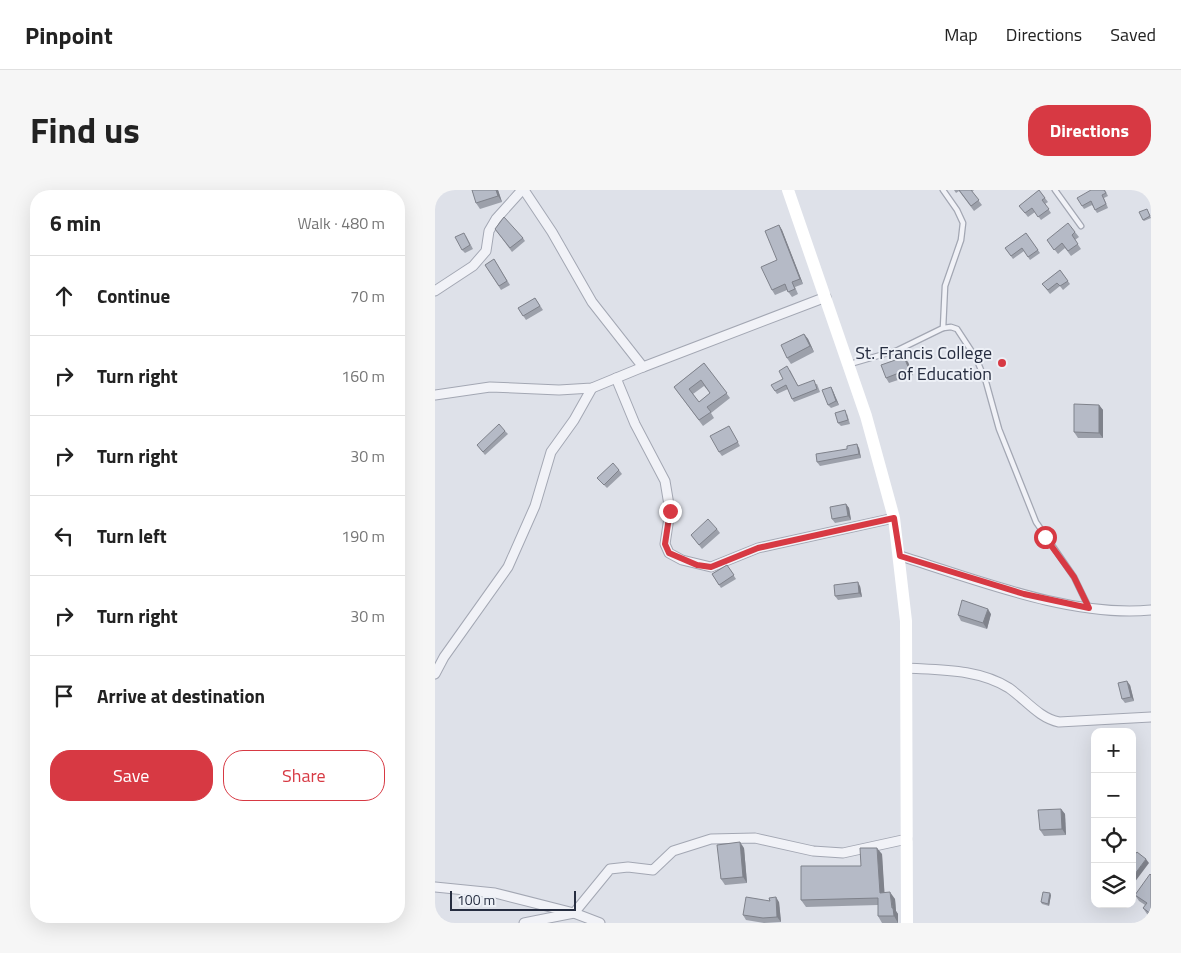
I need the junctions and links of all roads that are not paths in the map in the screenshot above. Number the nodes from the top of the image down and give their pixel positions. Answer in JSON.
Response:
{"nodes":[{"id":1,"x":523,"y":190,"type":"edge"},
{"id":2,"x":788,"y":190,"type":"edge"},
{"id":3,"x":943,"y":190,"type":"edge"},
{"id":4,"x":1055,"y":190,"type":"edge"},
{"id":5,"x":1081,"y":226,"type":"dead end"},
{"id":6,"x":435,"y":291,"type":"edge"},
{"id":7,"x":826,"y":297,"type":"junction"},
{"id":8,"x":943,"y":328,"type":"junction"},
{"id":9,"x":847,"y":364,"type":"junction"},
{"id":10,"x":643,"y":367,"type":"junction"},
{"id":11,"x":616,"y":378,"type":"junction"},
{"id":12,"x":592,"y":388,"type":"junction"},
{"id":13,"x":435,"y":395,"type":"edge"},
{"id":14,"x":894,"y":518,"type":"junction"},
{"id":15,"x":900,"y":556,"type":"junction"},
{"id":16,"x":1089,"y":608,"type":"junction"},
{"id":17,"x":1151,"y":610,"type":"edge"},
{"id":18,"x":907,"y":668,"type":"junction"},
{"id":19,"x":435,"y":674,"type":"edge"},
{"id":20,"x":1151,"y":717,"type":"edge"},
{"id":21,"x":907,"y":839,"type":"junction"},
{"id":22,"x":435,"y":887,"type":"edge"},
{"id":23,"x":574,"y":913,"type":"junction"},
{"id":24,"x":524,"y":923,"type":"edge"},
{"id":25,"x":599,"y":923,"type":"edge"},
{"id":26,"x":907,"y":923,"type":"edge"}],
"edges":[{"from":1,"to":6,"type":"street"},
{"from":1,"to":10,"type":"street"},
{"from":2,"to":7,"type":"main road"},
{"from":3,"to":8,"type":"lane"},
{"from":4,"to":5,"type":"lane"},
{"from":7,"to":9,"type":"main road"},
{"from":7,"to":10,"type":"street"},
{"from":8,"to":9,"type":"lane"},
{"from":8,"to":16,"type":"lane"},
{"from":9,"to":14,"type":"main road"},
{"from":10,"to":11,"type":"street"},
{"from":11,"to":12,"type":"street"},
{"from":11,"to":14,"type":"street"},
{"from":12,"to":13,"type":"street"},
{"from":12,"to":19,"type":"street"},
{"from":14,"to":15,"type":"main road"},
{"from":15,"to":16,"type":"street"},
{"from":15,"to":18,"type":"main road"},
{"from":16,"to":17,"type":"street"},
{"from":18,"to":20,"type":"street"},
{"from":18,"to":21,"type":"main road"},
{"from":21,"to":23,"type":"street"},
{"from":21,"to":26,"type":"main road"},
{"from":22,"to":23,"type":"street"},
{"from":23,"to":24,"type":"street"},
{"from":23,"to":25,"type":"street"}]}
